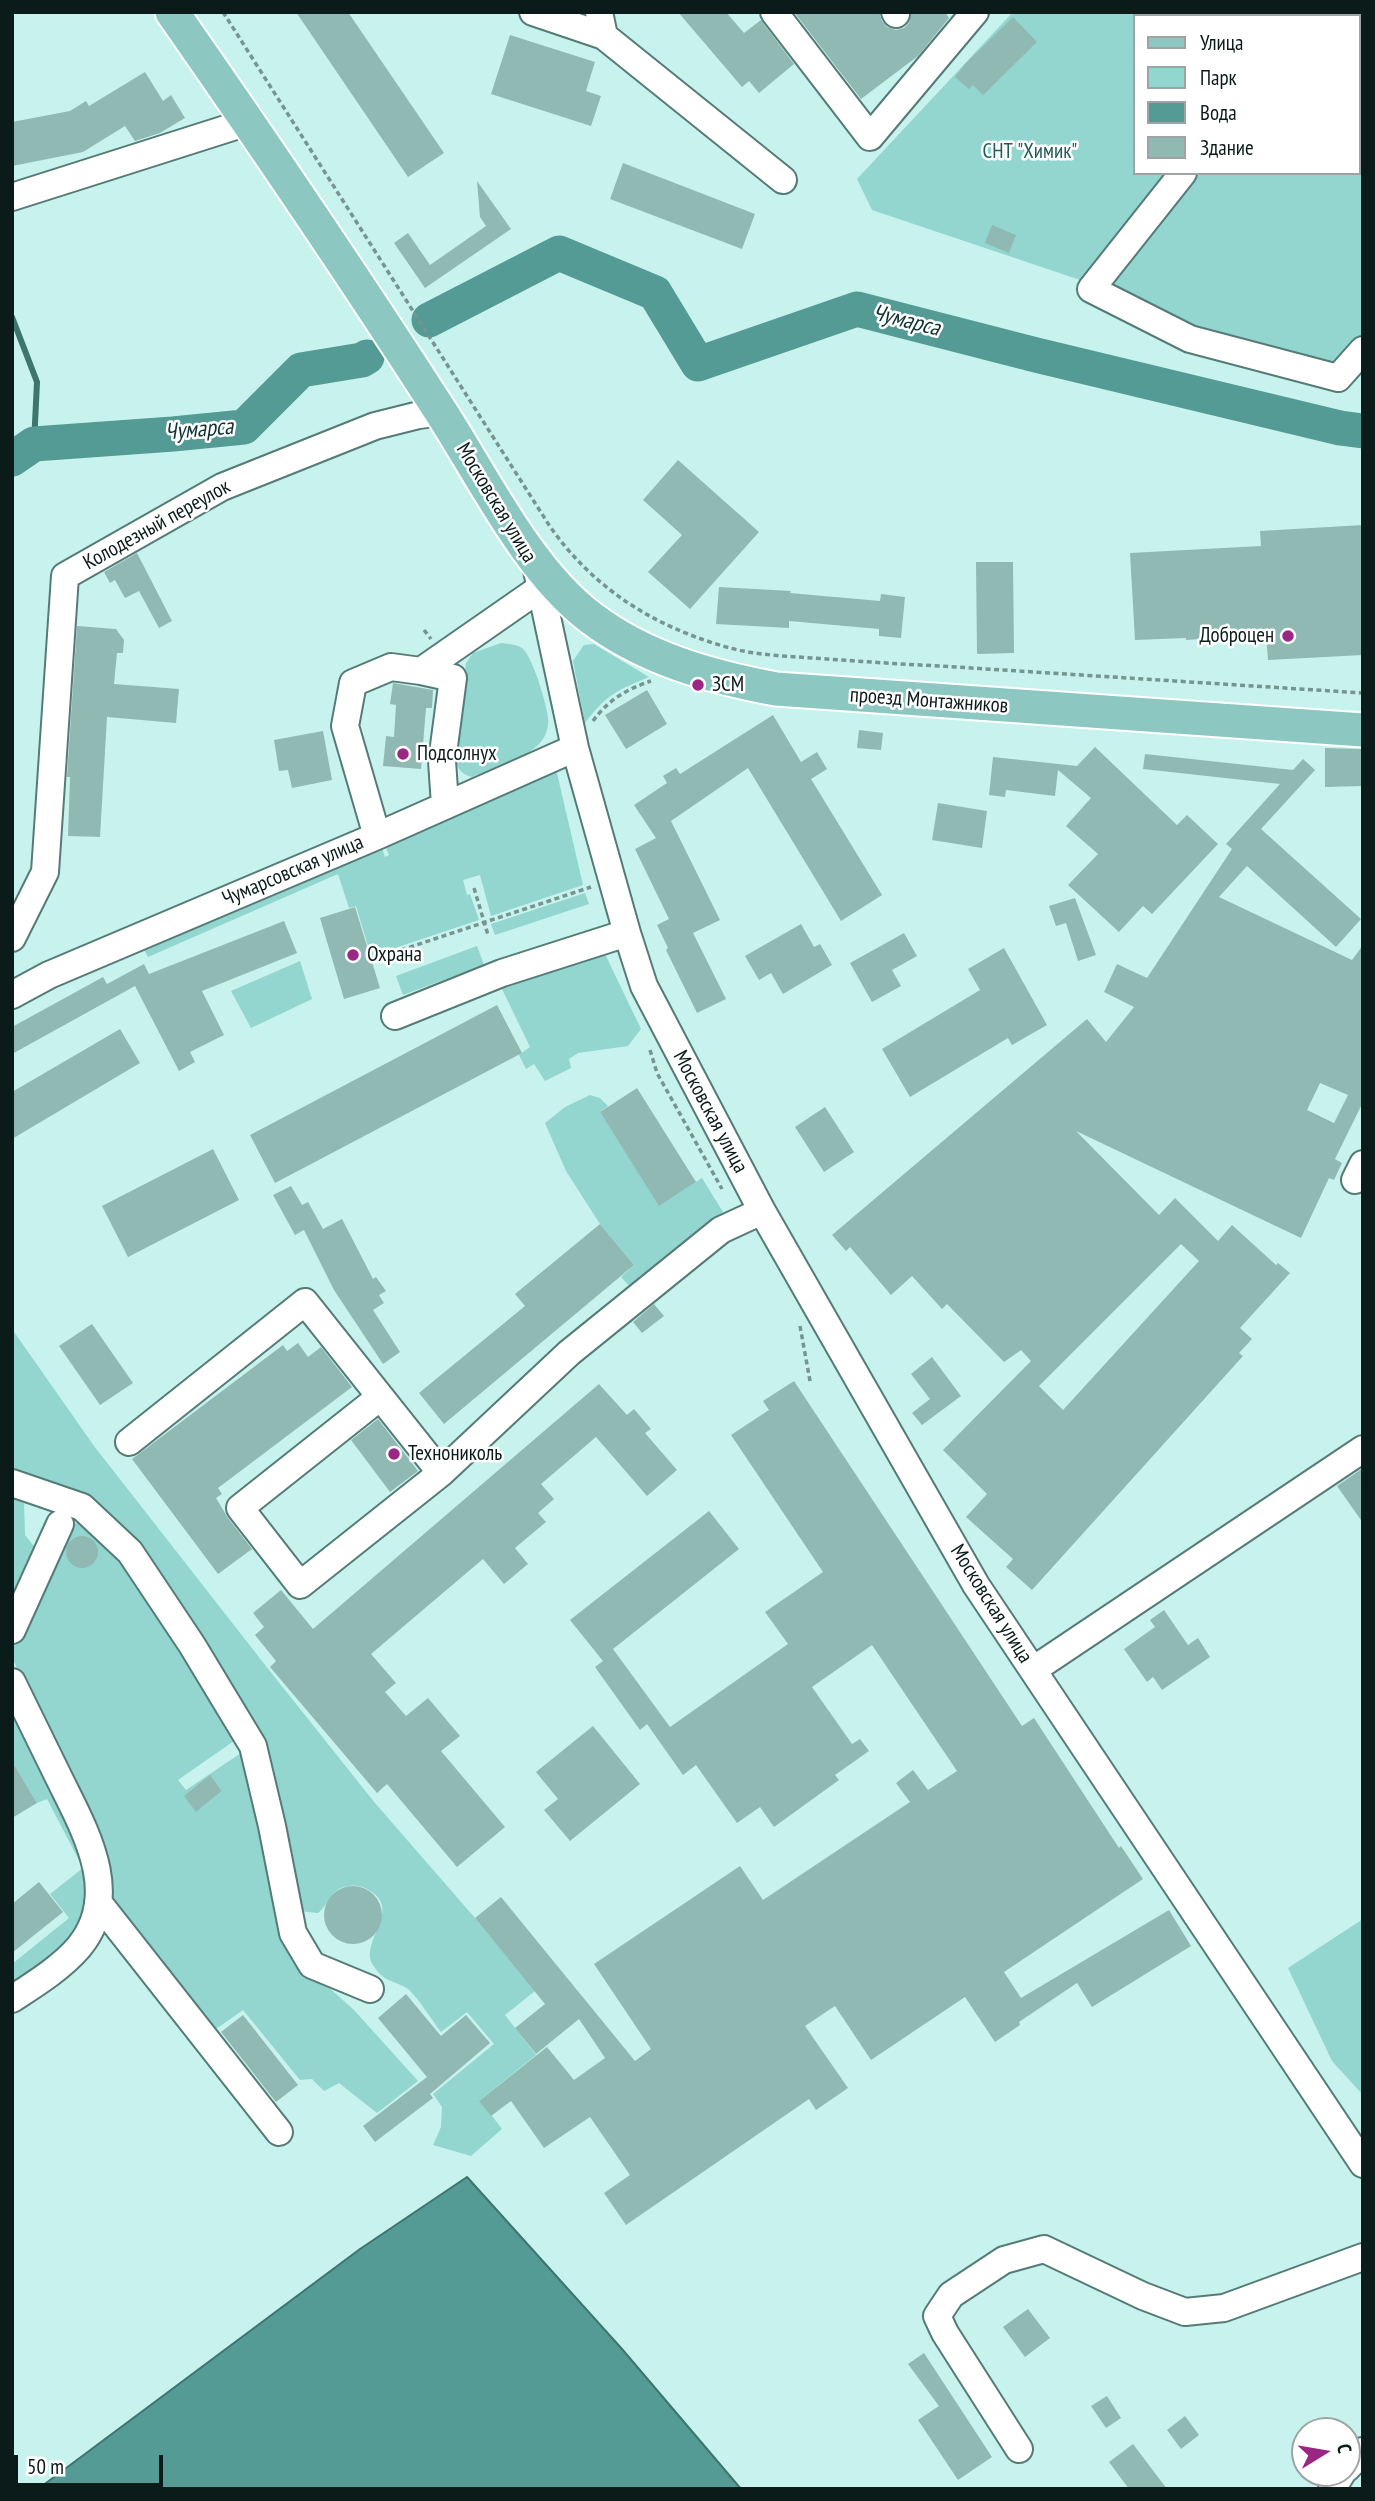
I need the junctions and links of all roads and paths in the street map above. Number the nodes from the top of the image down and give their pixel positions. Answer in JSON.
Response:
{"nodes":[{"id":1,"x":172,"y":12,"type":"edge"},
{"id":2,"x":222,"y":12,"type":"edge"},
{"id":3,"x":533,"y":12,"type":"edge"},
{"id":4,"x":774,"y":12,"type":"edge"},
{"id":5,"x":975,"y":12,"type":"edge"},
{"id":6,"x":602,"y":24,"type":"edge"},
{"id":7,"x":248,"y":122,"type":"junction"},
{"id":8,"x":1181,"y":175,"type":"edge"},
{"id":9,"x":783,"y":180,"type":"dead end"},
{"id":10,"x":12,"y":197,"type":"edge"},
{"id":11,"x":1363,"y":350,"type":"edge"},
{"id":12,"x":441,"y":412,"type":"junction"},
{"id":13,"x":537,"y":575,"type":"junction"},
{"id":14,"x":421,"y":671,"type":"junction"},
{"id":15,"x":1363,"y":693,"type":"edge"},
{"id":16,"x":1363,"y":730,"type":"edge"},
{"id":17,"x":575,"y":748,"type":"junction"},
{"id":18,"x":445,"y":805,"type":"junction"},
{"id":19,"x":377,"y":836,"type":"junction"},
{"id":20,"x":591,"y":887,"type":"dead end"},
{"id":21,"x":474,"y":888,"type":"dead end"},
{"id":22,"x":484,"y":922,"type":"junction"},
{"id":23,"x":626,"y":933,"type":"junction"},
{"id":24,"x":488,"y":935,"type":"dead end"},
{"id":25,"x":12,"y":938,"type":"edge"},
{"id":26,"x":377,"y":958,"type":"dead end"},
{"id":27,"x":12,"y":995,"type":"edge"},
{"id":28,"x":395,"y":1016,"type":"dead end"},
{"id":29,"x":762,"y":1211,"type":"junction"},
{"id":30,"x":380,"y":1397,"type":"junction"},
{"id":31,"x":129,"y":1442,"type":"dead end"},
{"id":32,"x":1363,"y":1449,"type":"edge"},
{"id":33,"x":441,"y":1473,"type":"junction"},
{"id":34,"x":12,"y":1483,"type":"edge"},
{"id":35,"x":60,"y":1524,"type":"dead end"},
{"id":36,"x":12,"y":1630,"type":"edge"},
{"id":37,"x":1033,"y":1670,"type":"junction"},
{"id":38,"x":12,"y":1682,"type":"edge"},
{"id":39,"x":98,"y":1902,"type":"junction"},
{"id":40,"x":370,"y":1989,"type":"dead end"},
{"id":41,"x":12,"y":2000,"type":"edge"},
{"id":42,"x":279,"y":2132,"type":"dead end"},
{"id":43,"x":1363,"y":2164,"type":"edge"},
{"id":44,"x":1363,"y":2257,"type":"edge"},
{"id":45,"x":1019,"y":2449,"type":"dead end"}],
"edges":[{"from":1,"to":7,"type":"main road","name":"Московская улица"},
{"from":2,"to":15,"type":"path"},
{"from":3,"to":6,"type":"street"},
{"from":4,"to":5,"type":"street"},
{"from":6,"to":9,"type":"street"},
{"from":7,"to":10,"type":"street"},
{"from":7,"to":12,"type":"main road","name":"Московская улица"},
{"from":8,"to":11,"type":"street"},
{"from":12,"to":13,"type":"main road","name":"Московская улица"},
{"from":12,"to":25,"type":"street","name":"Колодезный переулок"},
{"from":13,"to":14,"type":"street"},
{"from":13,"to":16,"type":"main road","name":"проезд Монтажников"},
{"from":13,"to":17,"type":"street","name":"Московская улица"},
{"from":14,"to":18,"type":"street"},
{"from":14,"to":19,"type":"street"},
{"from":17,"to":18,"type":"street","name":"Чумарсовская улица"},
{"from":17,"to":23,"type":"street","name":"Московская улица"},
{"from":18,"to":19,"type":"street","name":"Чумарсовская улица"},
{"from":19,"to":27,"type":"street","name":"Чумарсовская улица"},
{"from":20,"to":22,"type":"path"},
{"from":21,"to":22,"type":"path"},
{"from":22,"to":24,"type":"path"},
{"from":22,"to":26,"type":"path"},
{"from":23,"to":28,"type":"street"},
{"from":23,"to":29,"type":"street","name":"Московская улица"},
{"from":29,"to":33,"type":"street"},
{"from":29,"to":37,"type":"street","name":"Московская улица"},
{"from":30,"to":31,"type":"street"},
{"from":30,"to":33,"type":"street"},
{"from":30,"to":33,"type":"street"},
{"from":32,"to":37,"type":"street"},
{"from":34,"to":40,"type":"street"},
{"from":35,"to":36,"type":"street"},
{"from":37,"to":43,"type":"street","name":"Московская улица"},
{"from":38,"to":39,"type":"street"},
{"from":39,"to":41,"type":"street"},
{"from":39,"to":42,"type":"street"},
{"from":44,"to":45,"type":"street"}]}
